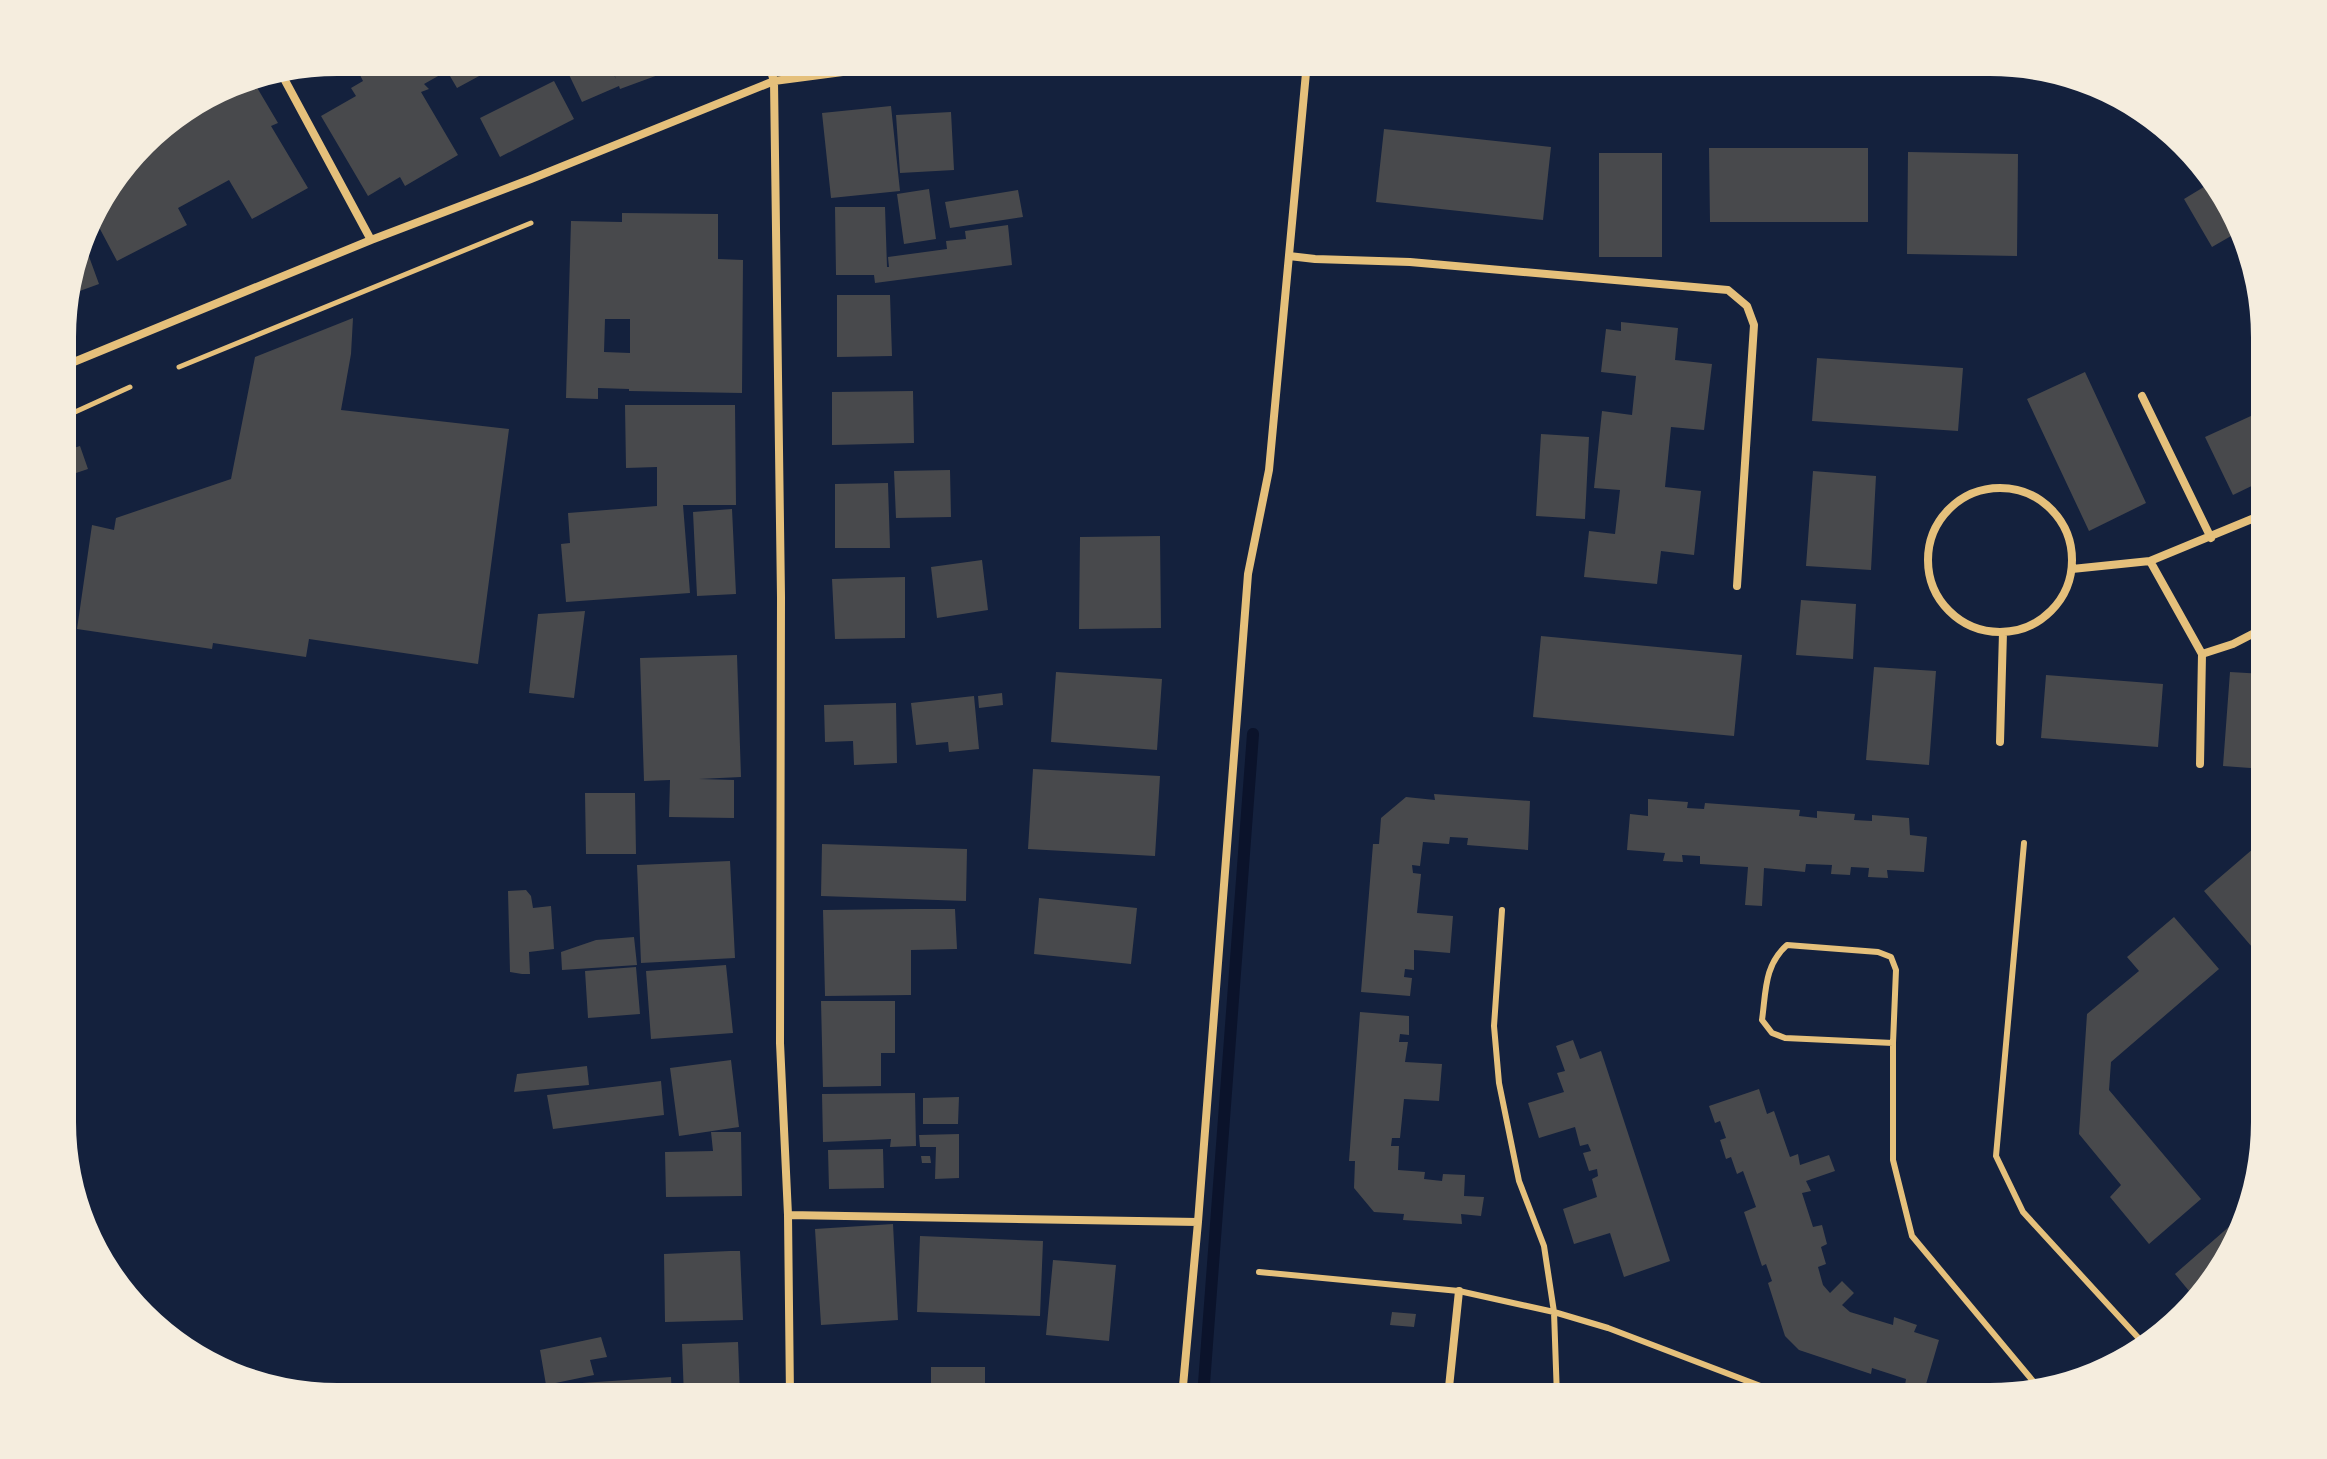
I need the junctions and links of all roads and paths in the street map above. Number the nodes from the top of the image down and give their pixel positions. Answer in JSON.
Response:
{"nodes":[{"id":1,"x":772,"y":76,"type":"edge"},
{"id":2,"x":812,"y":76,"type":"edge"},
{"id":3,"x":1306,"y":76,"type":"edge"},
{"id":4,"x":774,"y":81,"type":"junction"},
{"id":5,"x":286,"y":82,"type":"edge"},
{"id":6,"x":531,"y":223,"type":"dead end"},
{"id":7,"x":371,"y":240,"type":"junction"},
{"id":8,"x":1289,"y":256,"type":"junction"},
{"id":9,"x":76,"y":361,"type":"edge"},
{"id":10,"x":179,"y":367,"type":"dead end"},
{"id":11,"x":130,"y":387,"type":"dead end"},
{"id":12,"x":2142,"y":396,"type":"dead end"},
{"id":13,"x":76,"y":410,"type":"edge"},
{"id":14,"x":2250,"y":520,"type":"edge"},
{"id":15,"x":2211,"y":538,"type":"junction"},
{"id":16,"x":2150,"y":561,"type":"junction"},
{"id":17,"x":2072,"y":569,"type":"junction"},
{"id":18,"x":1737,"y":586,"type":"dead end"},
{"id":19,"x":2003,"y":632,"type":"junction"},
{"id":20,"x":2250,"y":635,"type":"edge"},
{"id":21,"x":2202,"y":654,"type":"junction"},
{"id":22,"x":2000,"y":742,"type":"dead end"},
{"id":23,"x":2200,"y":764,"type":"dead end"},
{"id":24,"x":2024,"y":843,"type":"dead end"},
{"id":25,"x":1502,"y":910,"type":"dead end"},
{"id":26,"x":1893,"y":1043,"type":"junction"},
{"id":27,"x":788,"y":1215,"type":"junction"},
{"id":28,"x":1198,"y":1222,"type":"junction"},
{"id":29,"x":1259,"y":1272,"type":"dead end"},
{"id":30,"x":1459,"y":1291,"type":"junction"},
{"id":31,"x":1554,"y":1312,"type":"junction"},
{"id":32,"x":2137,"y":1337,"type":"edge"},
{"id":33,"x":2031,"y":1379,"type":"edge"},
{"id":34,"x":1183,"y":1382,"type":"edge"},
{"id":35,"x":1450,"y":1382,"type":"edge"},
{"id":36,"x":1556,"y":1382,"type":"edge"},
{"id":37,"x":1750,"y":1382,"type":"edge"},
{"id":38,"x":790,"y":1383,"type":"edge"}],
"edges":[{"from":1,"to":4,"type":"street"},
{"from":2,"to":4,"type":"street"},
{"from":3,"to":8,"type":"street"},
{"from":4,"to":7,"type":"street"},
{"from":4,"to":27,"type":"street"},
{"from":5,"to":7,"type":"street"},
{"from":6,"to":10,"type":"path"},
{"from":7,"to":9,"type":"street"},
{"from":8,"to":18,"type":"street"},
{"from":8,"to":28,"type":"street"},
{"from":11,"to":13,"type":"path"},
{"from":12,"to":15,"type":"street"},
{"from":14,"to":15,"type":"street"},
{"from":15,"to":16,"type":"street"},
{"from":16,"to":17,"type":"street"},
{"from":16,"to":21,"type":"street"},
{"from":17,"to":19,"type":"street"},
{"from":17,"to":19,"type":"street"},
{"from":19,"to":22,"type":"street"},
{"from":20,"to":21,"type":"street"},
{"from":21,"to":23,"type":"street"},
{"from":24,"to":32,"type":"lane"},
{"from":25,"to":31,"type":"lane"},
{"from":26,"to":26,"type":"lane"},
{"from":26,"to":33,"type":"lane"},
{"from":27,"to":28,"type":"street"},
{"from":27,"to":38,"type":"street"},
{"from":28,"to":34,"type":"street"},
{"from":29,"to":30,"type":"lane"},
{"from":30,"to":31,"type":"lane"},
{"from":30,"to":35,"type":"street"},
{"from":31,"to":36,"type":"lane"},
{"from":31,"to":37,"type":"lane"}]}
